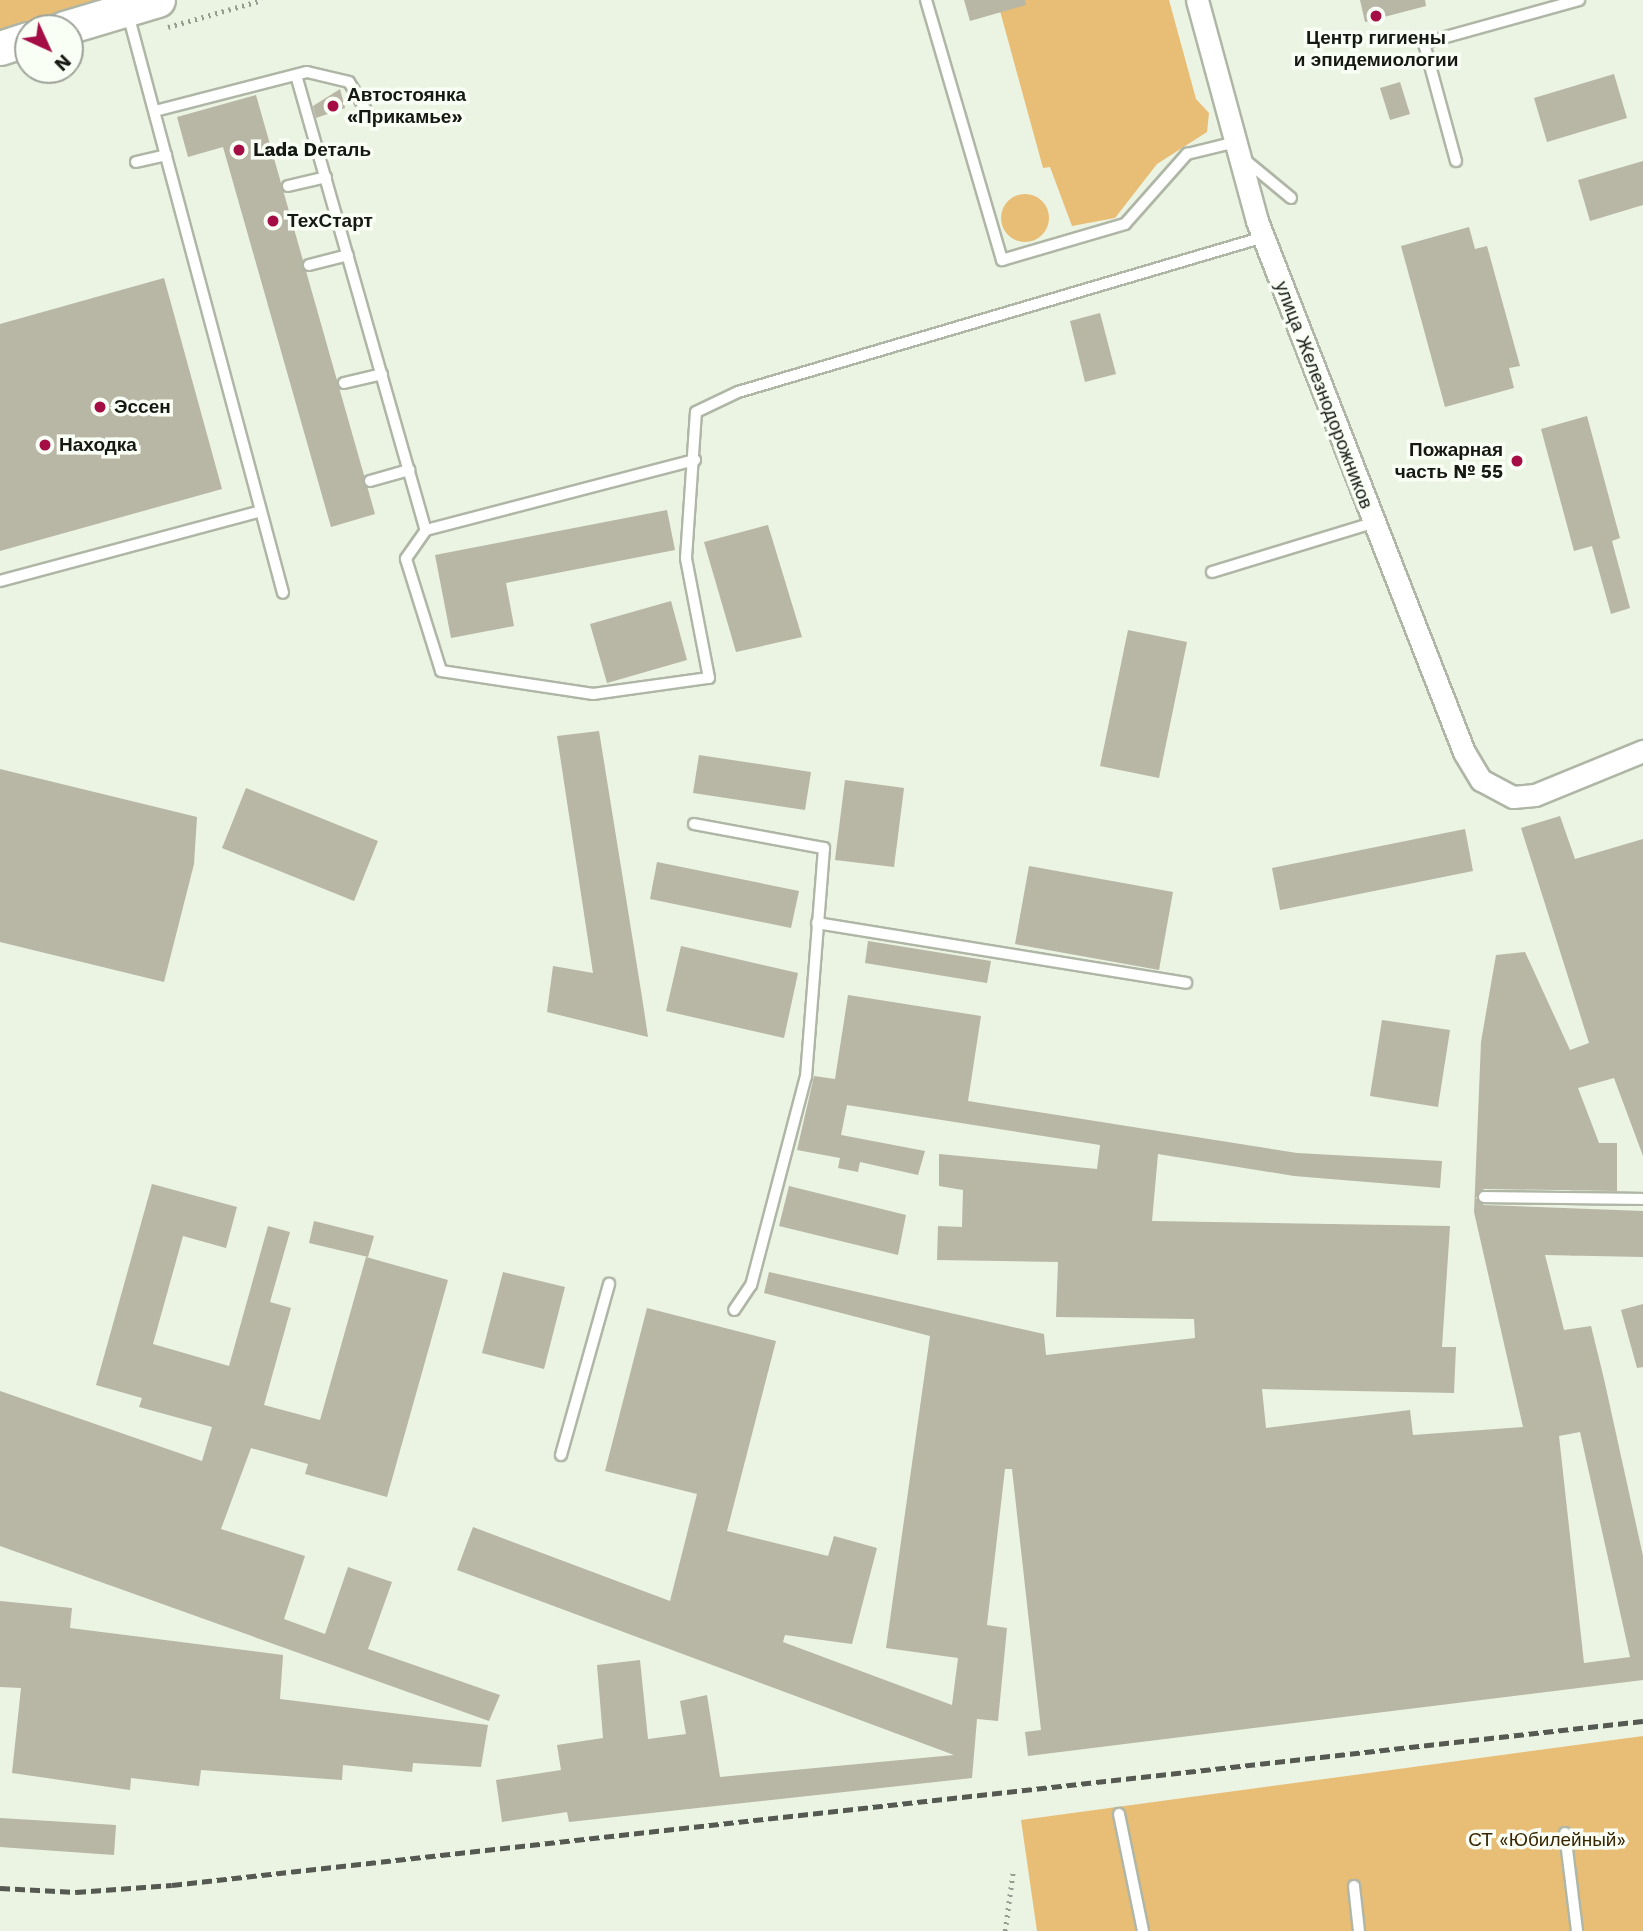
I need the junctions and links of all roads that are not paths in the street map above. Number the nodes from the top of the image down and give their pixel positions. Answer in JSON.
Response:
{"nodes":[{"id":1,"x":926,"y":0,"type":"edge"},
{"id":2,"x":1197,"y":0,"type":"edge"},
{"id":3,"x":1579,"y":0,"type":"edge"},
{"id":4,"x":142,"y":4,"type":"edge"},
{"id":5,"x":84,"y":22,"type":"edge"},
{"id":6,"x":296,"y":75,"type":"junction"},
{"id":7,"x":155,"y":111,"type":"junction"},
{"id":8,"x":369,"y":115,"type":"dead end"},
{"id":9,"x":1237,"y":148,"type":"junction"},
{"id":10,"x":166,"y":155,"type":"junction"},
{"id":11,"x":1456,"y":161,"type":"dead end"},
{"id":12,"x":136,"y":162,"type":"dead end"},
{"id":13,"x":326,"y":177,"type":"junction"},
{"id":14,"x":288,"y":186,"type":"dead end"},
{"id":15,"x":1291,"y":198,"type":"dead end"},
{"id":16,"x":1264,"y":237,"type":"junction"},
{"id":17,"x":348,"y":255,"type":"junction"},
{"id":18,"x":309,"y":265,"type":"dead end"},
{"id":19,"x":382,"y":374,"type":"junction"},
{"id":20,"x":344,"y":383,"type":"dead end"},
{"id":21,"x":695,"y":460,"type":"junction"},
{"id":22,"x":409,"y":470,"type":"junction"},
{"id":23,"x":370,"y":481,"type":"dead end"},
{"id":24,"x":261,"y":511,"type":"junction"},
{"id":25,"x":1372,"y":523,"type":"junction"},
{"id":26,"x":426,"y":530,"type":"junction"},
{"id":27,"x":1212,"y":572,"type":"dead end"},
{"id":28,"x":0,"y":581,"type":"edge"},
{"id":29,"x":283,"y":593,"type":"dead end"},
{"id":30,"x":1643,"y":751,"type":"edge"},
{"id":31,"x":694,"y":824,"type":"dead end"},
{"id":32,"x":817,"y":922,"type":"junction"},
{"id":33,"x":1186,"y":983,"type":"dead end"},
{"id":34,"x":1484,"y":1197,"type":"dead end"},
{"id":35,"x":1643,"y":1199,"type":"edge"},
{"id":36,"x":609,"y":1284,"type":"dead end"},
{"id":37,"x":734,"y":1310,"type":"dead end"},
{"id":38,"x":561,"y":1455,"type":"dead end"},
{"id":39,"x":1119,"y":1814,"type":"dead end"},
{"id":40,"x":1565,"y":1833,"type":"dead end"},
{"id":41,"x":1354,"y":1886,"type":"dead end"},
{"id":42,"x":1143,"y":1931,"type":"edge"},
{"id":43,"x":1359,"y":1931,"type":"edge"},
{"id":44,"x":1577,"y":1931,"type":"edge"}],
"edges":[{"from":1,"to":9,"type":"lane"},
{"from":2,"to":9,"type":"street","name":"улица Железнодорожников"},
{"from":3,"to":11,"type":"lane"},
{"from":4,"to":5,"type":"main road"},
{"from":4,"to":7,"type":"lane"},
{"from":6,"to":7,"type":"lane"},
{"from":6,"to":8,"type":"lane"},
{"from":6,"to":13,"type":"lane"},
{"from":7,"to":10,"type":"lane"},
{"from":9,"to":15,"type":"lane"},
{"from":9,"to":16,"type":"street","name":"улица Железнодорожников"},
{"from":10,"to":12,"type":"lane"},
{"from":10,"to":24,"type":"lane"},
{"from":13,"to":14,"type":"lane"},
{"from":13,"to":17,"type":"lane"},
{"from":16,"to":21,"type":"lane"},
{"from":16,"to":25,"type":"street","name":"улица Железнодорожников"},
{"from":17,"to":18,"type":"lane"},
{"from":17,"to":19,"type":"lane"},
{"from":19,"to":20,"type":"lane"},
{"from":19,"to":22,"type":"lane"},
{"from":21,"to":26,"type":"lane"},
{"from":21,"to":26,"type":"lane"},
{"from":22,"to":23,"type":"lane"},
{"from":22,"to":26,"type":"lane"},
{"from":24,"to":28,"type":"lane"},
{"from":24,"to":29,"type":"lane"},
{"from":25,"to":27,"type":"lane"},
{"from":25,"to":30,"type":"street","name":"улица Железнодорожников"},
{"from":31,"to":32,"type":"lane"},
{"from":32,"to":33,"type":"lane"},
{"from":32,"to":37,"type":"lane"},
{"from":34,"to":35,"type":"lane"},
{"from":36,"to":38,"type":"lane"},
{"from":39,"to":42,"type":"lane"},
{"from":40,"to":44,"type":"lane"},
{"from":41,"to":43,"type":"lane"}]}
